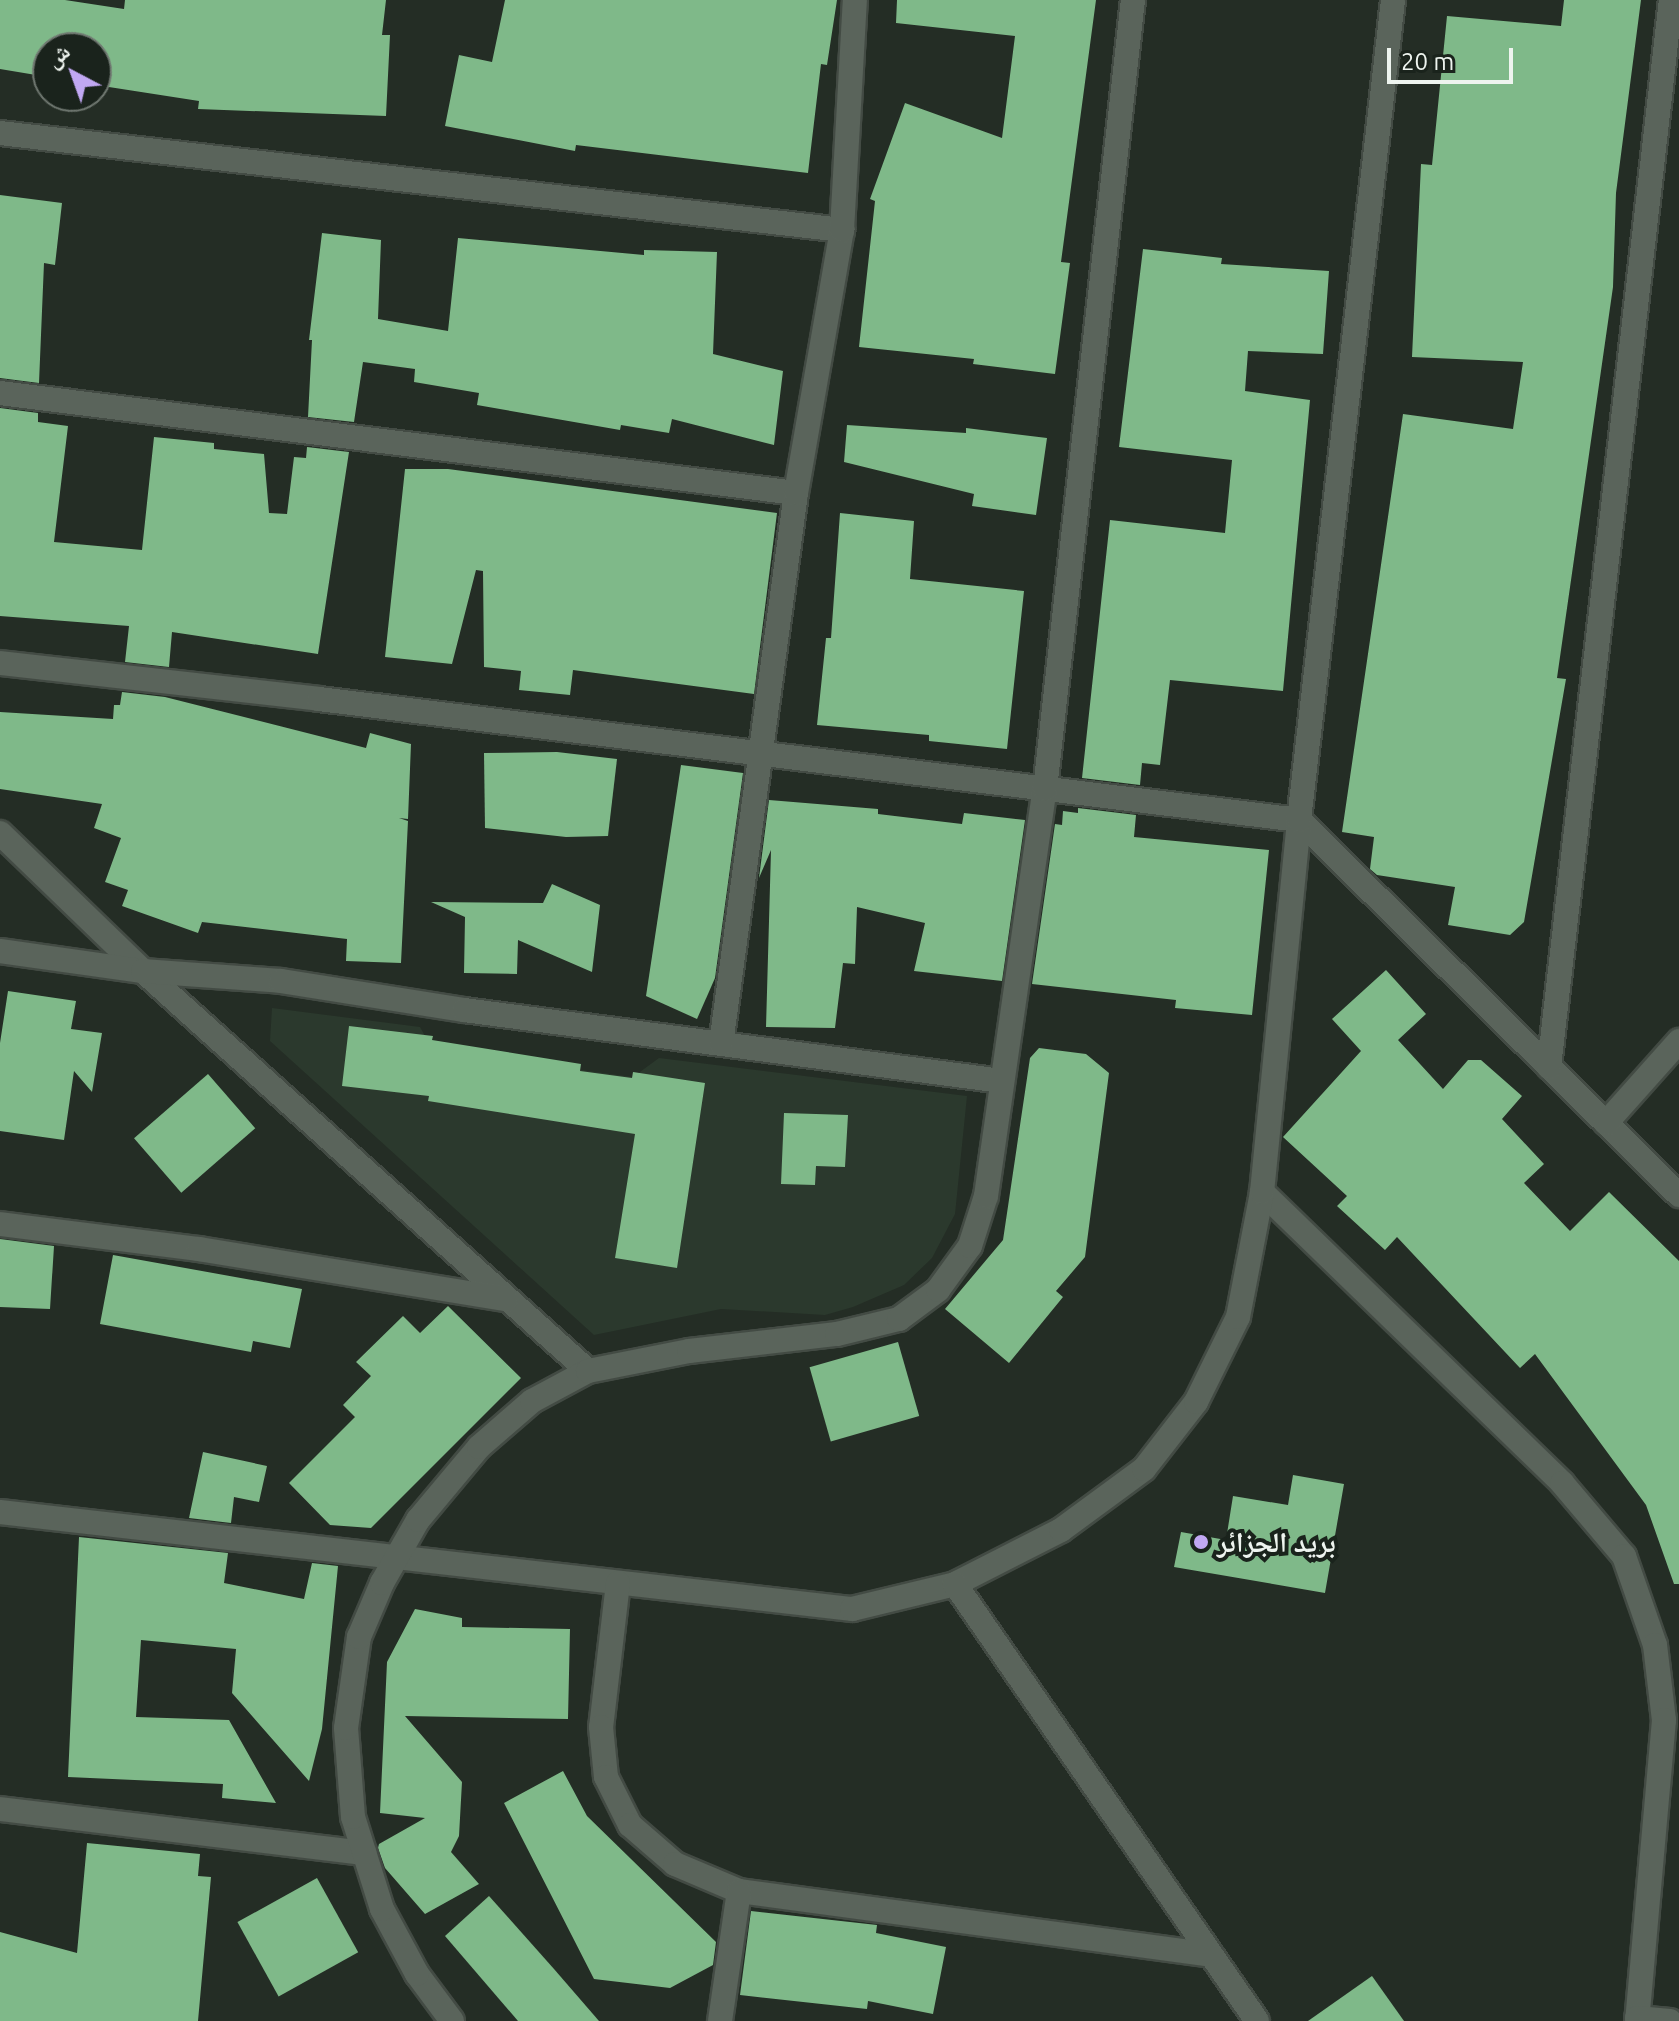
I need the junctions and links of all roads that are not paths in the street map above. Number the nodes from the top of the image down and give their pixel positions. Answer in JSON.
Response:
{"nodes":[{"id":1,"x":855,"y":0,"type":"edge"},
{"id":2,"x":1133,"y":0,"type":"edge"},
{"id":3,"x":1393,"y":0,"type":"edge"},
{"id":4,"x":1671,"y":0,"type":"edge"},
{"id":5,"x":0,"y":133,"type":"edge"},
{"id":6,"x":842,"y":230,"type":"junction"},
{"id":7,"x":0,"y":393,"type":"edge"},
{"id":8,"x":796,"y":493,"type":"junction"},
{"id":9,"x":0,"y":663,"type":"edge"},
{"id":10,"x":763,"y":754,"type":"junction"},
{"id":11,"x":1045,"y":789,"type":"junction"},
{"id":12,"x":1299,"y":820,"type":"junction"},
{"id":13,"x":0,"y":833,"type":"edge"},
{"id":14,"x":0,"y":951,"type":"edge"},
{"id":15,"x":143,"y":971,"type":"junction"},
{"id":16,"x":1679,"y":1041,"type":"edge"},
{"id":17,"x":721,"y":1044,"type":"junction"},
{"id":18,"x":1549,"y":1067,"type":"junction"},
{"id":19,"x":1002,"y":1081,"type":"junction"},
{"id":20,"x":1606,"y":1123,"type":"junction"},
{"id":21,"x":1262,"y":1192,"type":"junction"},
{"id":22,"x":1679,"y":1195,"type":"edge"},
{"id":23,"x":0,"y":1224,"type":"edge"},
{"id":24,"x":506,"y":1299,"type":"junction"},
{"id":25,"x":588,"y":1371,"type":"junction"},
{"id":26,"x":0,"y":1512,"type":"edge"},
{"id":27,"x":396,"y":1557,"type":"junction"},
{"id":28,"x":618,"y":1583,"type":"junction"},
{"id":29,"x":955,"y":1584,"type":"junction"},
{"id":30,"x":0,"y":1809,"type":"edge"},
{"id":31,"x":364,"y":1853,"type":"junction"},
{"id":32,"x":739,"y":1891,"type":"junction"},
{"id":33,"x":1211,"y":1955,"type":"junction"},
{"id":34,"x":1637,"y":2019,"type":"edge"},
{"id":35,"x":452,"y":2021,"type":"edge"},
{"id":36,"x":720,"y":2021,"type":"edge"},
{"id":37,"x":1257,"y":2021,"type":"edge"},
{"id":38,"x":1670,"y":2021,"type":"edge"}],
"edges":[{"from":1,"to":6,"type":"street"},
{"from":2,"to":11,"type":"street"},
{"from":3,"to":12,"type":"street"},
{"from":4,"to":18,"type":"street"},
{"from":5,"to":6,"type":"street"},
{"from":6,"to":8,"type":"street"},
{"from":7,"to":8,"type":"street"},
{"from":8,"to":10,"type":"street"},
{"from":9,"to":10,"type":"street"},
{"from":10,"to":11,"type":"street"},
{"from":10,"to":17,"type":"street"},
{"from":11,"to":12,"type":"street"},
{"from":11,"to":19,"type":"street"},
{"from":12,"to":18,"type":"street"},
{"from":12,"to":21,"type":"street"},
{"from":13,"to":15,"type":"street"},
{"from":14,"to":15,"type":"street"},
{"from":15,"to":17,"type":"street"},
{"from":15,"to":24,"type":"street"},
{"from":16,"to":20,"type":"street"},
{"from":17,"to":19,"type":"street"},
{"from":18,"to":20,"type":"street"},
{"from":19,"to":25,"type":"street"},
{"from":20,"to":22,"type":"street"},
{"from":21,"to":29,"type":"street"},
{"from":21,"to":34,"type":"street"},
{"from":23,"to":24,"type":"street"},
{"from":24,"to":25,"type":"street"},
{"from":25,"to":27,"type":"street"},
{"from":26,"to":27,"type":"street"},
{"from":27,"to":28,"type":"street"},
{"from":27,"to":31,"type":"street"},
{"from":28,"to":29,"type":"street"},
{"from":28,"to":32,"type":"street"},
{"from":29,"to":33,"type":"street"},
{"from":30,"to":31,"type":"street"},
{"from":31,"to":35,"type":"street"},
{"from":32,"to":33,"type":"street"},
{"from":32,"to":36,"type":"street"},
{"from":33,"to":37,"type":"street"},
{"from":34,"to":38,"type":"street"}]}
